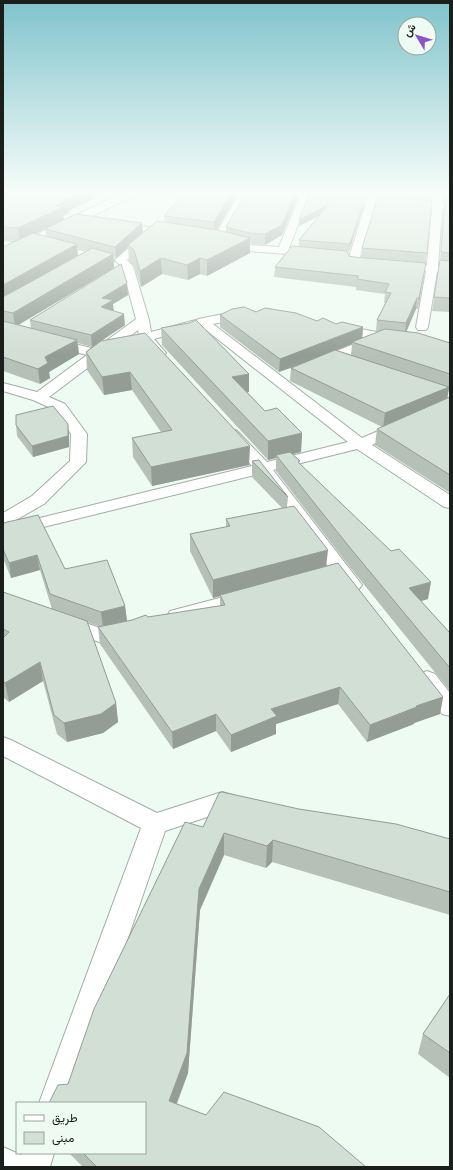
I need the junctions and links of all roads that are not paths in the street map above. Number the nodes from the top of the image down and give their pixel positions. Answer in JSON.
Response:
{"nodes":[{"id":1,"x":21,"y":247,"type":"edge"},
{"id":2,"x":46,"y":247,"type":"edge"},
{"id":3,"x":137,"y":247,"type":"edge"},
{"id":4,"x":244,"y":247,"type":"edge"},
{"id":5,"x":285,"y":247,"type":"edge"},
{"id":6,"x":354,"y":247,"type":"edge"},
{"id":7,"x":434,"y":247,"type":"edge"},
{"id":8,"x":283,"y":251,"type":"junction"},
{"id":9,"x":323,"y":254,"type":"edge"},
{"id":10,"x":3,"y":256,"type":"edge"},
{"id":11,"x":93,"y":256,"type":"junction"},
{"id":12,"x":79,"y":264,"type":"edge"},
{"id":13,"x":123,"y":268,"type":"junction"},
{"id":14,"x":432,"y":269,"type":"junction"},
{"id":15,"x":450,"y":270,"type":"edge"},
{"id":16,"x":256,"y":313,"type":"edge"},
{"id":17,"x":143,"y":320,"type":"junction"},
{"id":18,"x":204,"y":322,"type":"junction"},
{"id":19,"x":32,"y":325,"type":"edge"},
{"id":20,"x":324,"y":327,"type":"edge"},
{"id":21,"x":422,"y":327,"type":"dead end"},
{"id":22,"x":3,"y":330,"type":"edge"},
{"id":23,"x":18,"y":333,"type":"junction"},
{"id":24,"x":382,"y":338,"type":"junction"},
{"id":25,"x":403,"y":339,"type":"edge"},
{"id":26,"x":139,"y":343,"type":"junction"},
{"id":27,"x":98,"y":354,"type":"junction"},
{"id":28,"x":333,"y":357,"type":"junction"},
{"id":29,"x":355,"y":364,"type":"edge"},
{"id":30,"x":170,"y":365,"type":"edge"},
{"id":31,"x":306,"y":368,"type":"edge"},
{"id":32,"x":3,"y":386,"type":"edge"},
{"id":33,"x":38,"y":397,"type":"junction"},
{"id":34,"x":416,"y":420,"type":"edge"},
{"id":35,"x":222,"y":422,"type":"edge"},
{"id":36,"x":360,"y":444,"type":"junction"},
{"id":37,"x":263,"y":468,"type":"junction"},
{"id":38,"x":450,"y":503,"type":"edge"},
{"id":39,"x":3,"y":520,"type":"edge"},
{"id":40,"x":3,"y":532,"type":"edge"},
{"id":41,"x":264,"y":592,"type":"edge"},
{"id":42,"x":360,"y":596,"type":"edge"},
{"id":43,"x":52,"y":618,"type":"edge"},
{"id":44,"x":164,"y":619,"type":"edge"},
{"id":45,"x":140,"y":626,"type":"edge"},
{"id":46,"x":415,"y":664,"type":"edge"},
{"id":47,"x":450,"y":708,"type":"edge"},
{"id":48,"x":3,"y":746,"type":"edge"},
{"id":49,"x":260,"y":810,"type":"edge"},
{"id":50,"x":155,"y":824,"type":"junction"},
{"id":51,"x":55,"y":1102,"type":"edge"},
{"id":52,"x":38,"y":1154,"type":"edge"},
{"id":53,"x":3,"y":1164,"type":"edge"},
{"id":54,"x":11,"y":1167,"type":"edge"},
{"id":55,"x":32,"y":1167,"type":"edge"}],
"edges":[{"from":1,"to":10,"type":"main road"},
{"from":2,"to":11,"type":"street"},
{"from":3,"to":13,"type":"street"},
{"from":4,"to":8,"type":"street"},
{"from":5,"to":8,"type":"street"},
{"from":6,"to":14,"type":"street"},
{"from":7,"to":14,"type":"street"},
{"from":8,"to":9,"type":"street"},
{"from":11,"to":12,"type":"street"},
{"from":11,"to":13,"type":"street"},
{"from":13,"to":17,"type":"street"},
{"from":14,"to":15,"type":"street"},
{"from":14,"to":21,"type":"street"},
{"from":16,"to":18,"type":"street"},
{"from":17,"to":26,"type":"street"},
{"from":17,"to":27,"type":"street"},
{"from":18,"to":26,"type":"street"},
{"from":18,"to":36,"type":"street"},
{"from":19,"to":23,"type":"street"},
{"from":20,"to":24,"type":"street"},
{"from":22,"to":23,"type":"street"},
{"from":23,"to":27,"type":"street"},
{"from":24,"to":25,"type":"street"},
{"from":24,"to":28,"type":"street"},
{"from":26,"to":27,"type":"street"},
{"from":26,"to":30,"type":"street"},
{"from":27,"to":33,"type":"street"},
{"from":28,"to":29,"type":"street"},
{"from":28,"to":31,"type":"street"},
{"from":32,"to":33,"type":"street"},
{"from":33,"to":39,"type":"street"},
{"from":34,"to":36,"type":"street"},
{"from":35,"to":37,"type":"street"},
{"from":36,"to":37,"type":"street"},
{"from":36,"to":38,"type":"street"},
{"from":37,"to":40,"type":"street"},
{"from":37,"to":42,"type":"street"},
{"from":41,"to":44,"type":"street"},
{"from":43,"to":45,"type":"street"},
{"from":46,"to":47,"type":"street"},
{"from":48,"to":50,"type":"street"},
{"from":49,"to":50,"type":"street"},
{"from":50,"to":51,"type":"street"},
{"from":52,"to":55,"type":"street"},
{"from":53,"to":54,"type":"street"}]}
